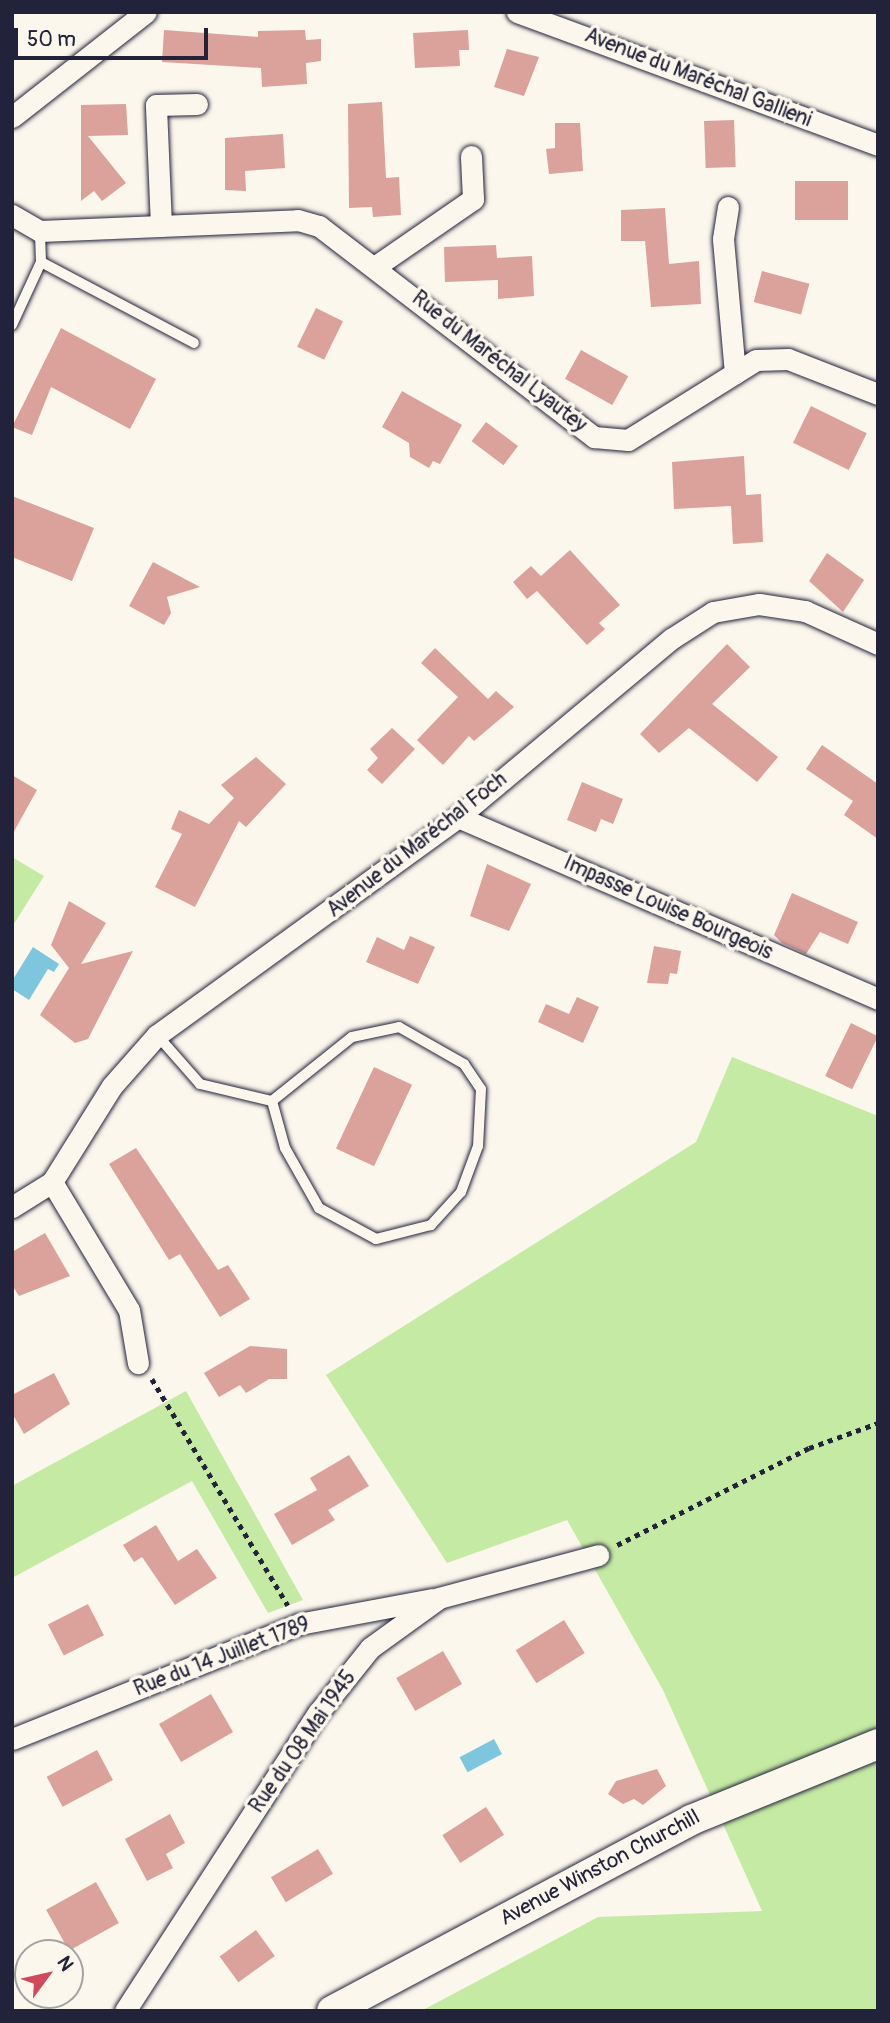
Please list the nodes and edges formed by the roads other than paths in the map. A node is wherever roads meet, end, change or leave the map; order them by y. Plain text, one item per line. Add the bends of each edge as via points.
1 (146, 12) edge
2 (517, 12) edge
3 (197, 104) dead end
4 (12, 117) edge
5 (878, 145) edge
6 (471, 156) dead end
7 (729, 207) dead end
8 (12, 215) edge
9 (161, 226) junction
10 (40, 231) junction
11 (41, 262) junction
12 (376, 266) junction
13 (12, 326) edge
14 (194, 343) dead end
15 (735, 373) junction
16 (878, 394) edge
17 (878, 644) edge
18 (458, 817) junction
19 (878, 999) edge
20 (157, 1035) junction
21 (272, 1101) junction
22 (52, 1182) junction
23 (12, 1207) edge
24 (138, 1363) road end
25 (598, 1555) road end
26 (439, 1598) junction
27 (12, 1739) edge
28 (878, 1744) edge
29 (125, 2011) edge
30 (331, 2011) edge

1 - 4 street
2 - 5 street, Avenue du Maréchal Gallieni
3 - 9 street via 156,105
6 - 12 street via 473,199
7 - 15 street via 723,239
8 - 10 street
9 - 10 street, Rue du Maréchal Lyautey
9 - 12 street, Rue du Maréchal Lyautey via 298,220 339,235
10 - 11 lane
11 - 13 lane
11 - 14 lane
12 - 15 street, Rue du Maréchal Lyautey via 594,437 628,440
15 - 16 street, Rue du Maréchal Lyautey via 756,360 788,359
17 - 18 street, Avenue du Maréchal Foch via 805,611 759,604 713,612 671,639
18 - 19 street, Impasse Louise Bourgeois
18 - 20 street, Avenue du Maréchal Foch
20 - 21 lane via 200,1084
20 - 22 street, Avenue du Maréchal Foch via 112,1086
21 - 21 lane via 285,1148 319,1208 376,1239 431,1225 461,1192 478,1146 481,1089 470,1072 399,1027 352,1037
22 - 23 street, Avenue du Maréchal Foch
22 - 24 street via 129,1310
25 - 26 street, Rue du 08 Mai 1945
26 - 27 street, Rue du 14 Juillet 1789 via 299,1624
26 - 29 street, Rue du 08 Mai 1945 via 370,1648 318,1713
28 - 30 main road, Avenue Winston Churchill via 691,1819

